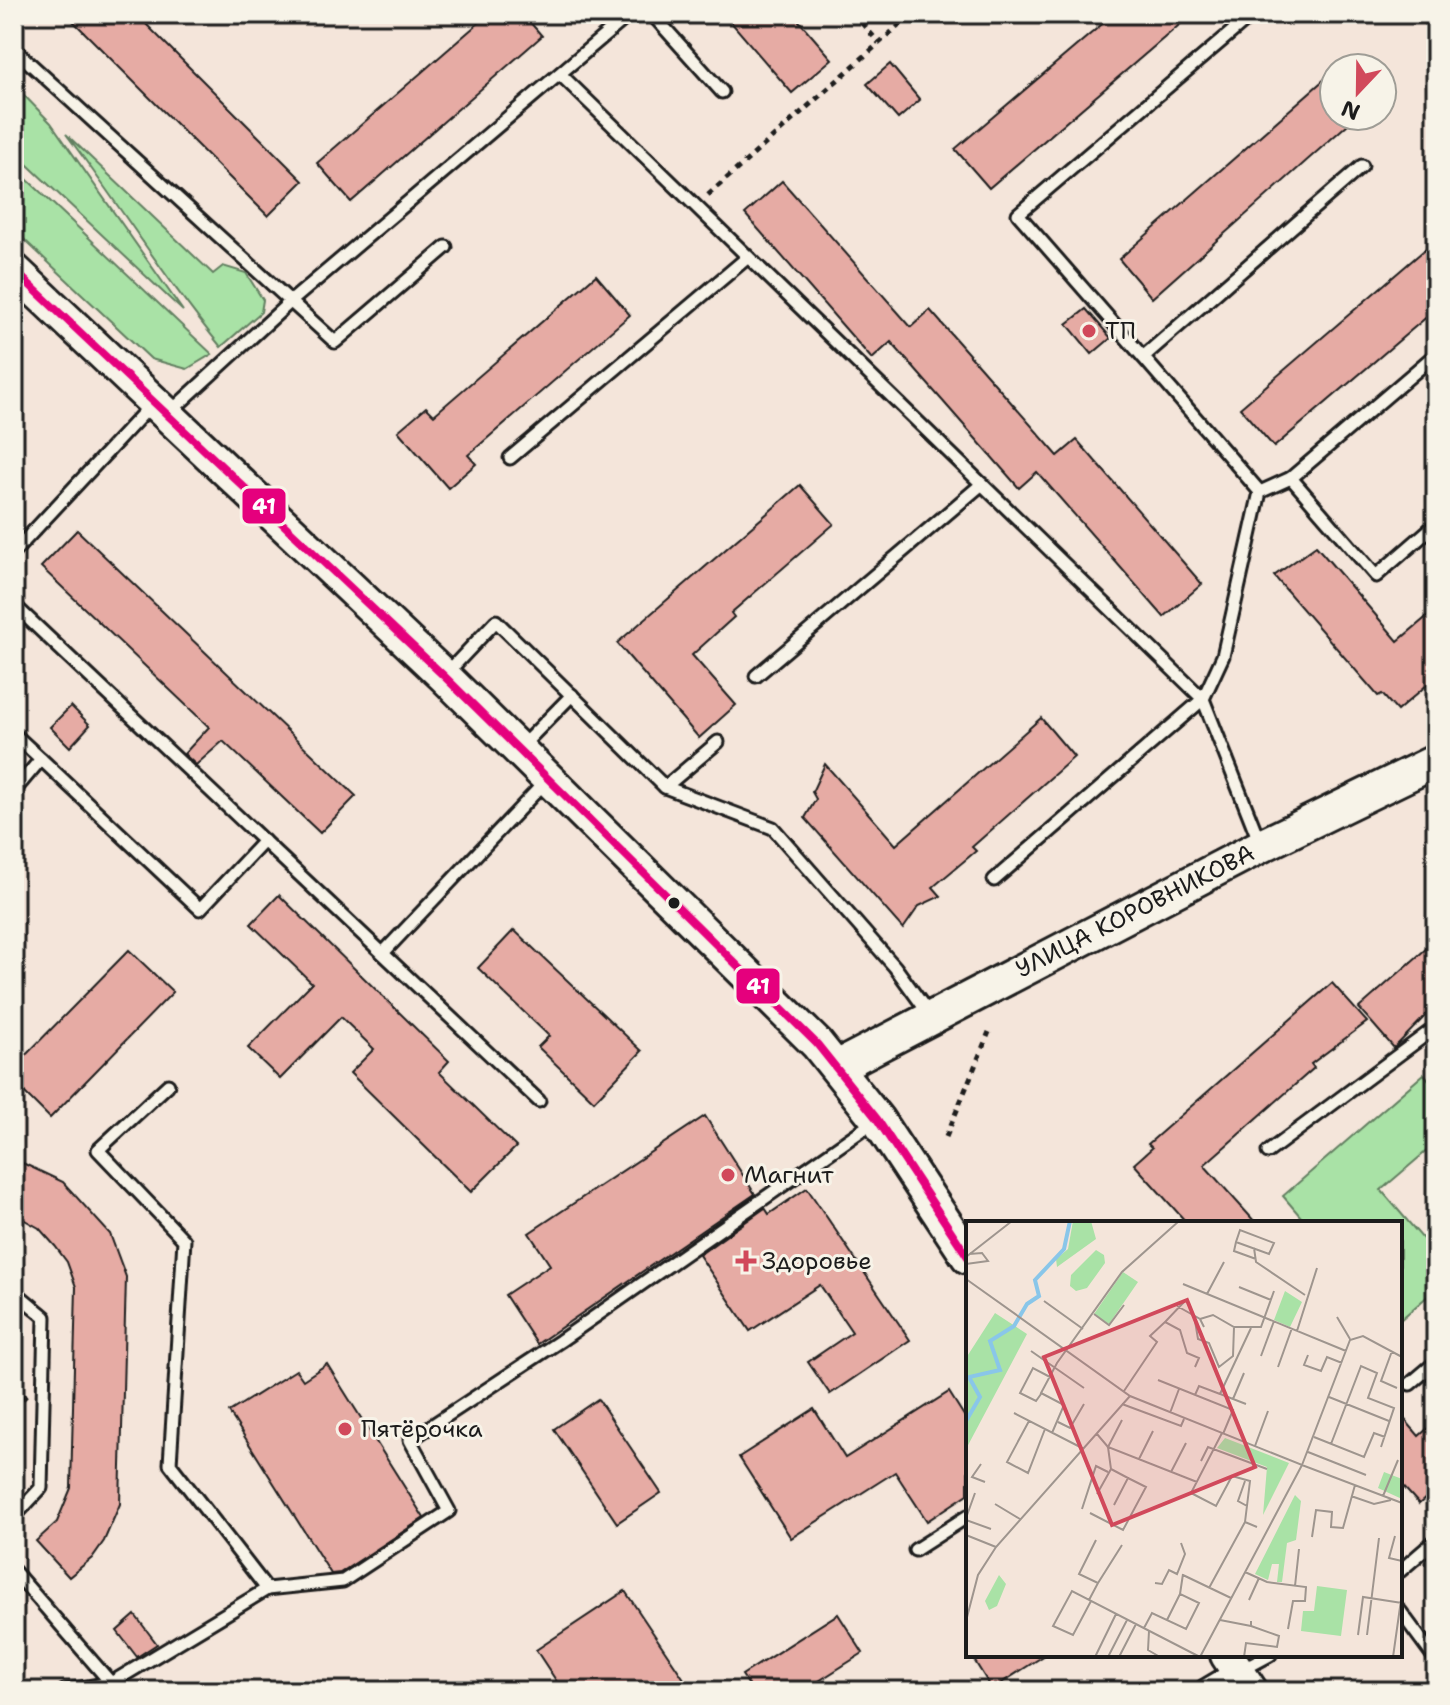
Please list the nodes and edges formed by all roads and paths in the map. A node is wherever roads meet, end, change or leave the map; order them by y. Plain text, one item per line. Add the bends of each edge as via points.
1 (630, 14) edge
2 (652, 14) edge
3 (854, 14) edge
4 (912, 14) edge
5 (1253, 14) edge
6 (879, 43) junction
7 (14, 49) edge
8 (560, 74) junction
9 (722, 92) dead end
10 (1362, 166) dead end
11 (695, 206) junction
12 (446, 247) dead end
13 (748, 257) junction
14 (14, 270) edge
15 (289, 303) junction
16 (1436, 354) edge
17 (1143, 357) junction
18 (161, 408) junction
19 (510, 458) dead end
20 (1291, 478) junction
21 (982, 484) junction
22 (1260, 492) junction
23 (1436, 524) edge
24 (14, 552) edge
25 (14, 605) edge
26 (444, 676) junction
27 (756, 676) dead end
28 (572, 695) junction
29 (1203, 699) junction
30 (14, 734) edge
31 (718, 742) dead end
32 (518, 749) junction
33 (41, 759) junction
34 (1433, 767) edge
35 (548, 778) junction
36 (665, 787) junction
37 (14, 791) edge
38 (264, 841) junction
39 (1261, 846) junction
40 (994, 880) dead end
41 (383, 953) junction
42 (931, 1017) junction
43 (1436, 1027) edge
44 (989, 1032) dead end
45 (837, 1067) junction
46 (168, 1085) dead end
47 (539, 1101) dead end
48 (877, 1119) junction
49 (946, 1137) dead end
50 (1268, 1152) dead end
51 (966, 1254) edge
52 (14, 1291) edge
53 (1436, 1362) edge
54 (1410, 1384) dead end
55 (14, 1517) edge
56 (966, 1517) edge
57 (1436, 1540) edge
58 (915, 1550) dead end
59 (1402, 1569) edge
60 (14, 1571) edge
61 (267, 1589) junction
62 (1402, 1614) edge
63 (1267, 1657) edge
64 (1436, 1660) edge
65 (1239, 1673) edge
66 (111, 1683) junction
67 (64, 1691) edge
68 (1206, 1691) edge

1 - 8 lane
2 - 9 lane
3 - 6 path
4 - 6 path
5 - 17 lane via 1018,214
6 - 11 path
7 - 15 lane
8 - 11 lane
8 - 15 lane
10 - 17 lane
11 - 13 lane
12 - 15 lane via 335,342
13 - 19 lane
13 - 21 lane
14 - 18 street
15 - 18 lane
16 - 20 lane
17 - 22 lane
18 - 24 lane
18 - 26 street
20 - 22 lane
20 - 23 lane via 1376,576
21 - 27 lane
21 - 29 lane
22 - 29 lane via 1223,656
25 - 38 lane
26 - 28 lane via 496,621
26 - 32 street
28 - 32 lane
28 - 36 lane
29 - 39 lane
29 - 40 lane
30 - 33 lane
31 - 36 lane
32 - 35 street
33 - 37 lane
33 - 38 lane via 200,909
34 - 39 street, УЛИЦА КОРОВНИКОВА
35 - 41 lane
35 - 45 street
36 - 42 lane via 773,828 895,967
38 - 41 lane
39 - 42 street, УЛИЦА КОРОВНИКОВА
41 - 47 lane
42 - 45 street, УЛИЦА КОРОВНИКОВА
43 - 50 lane
44 - 49 path
45 - 48 street
46 - 61 lane via 98,1150 184,1240 170,1464
48 - 51 street
48 - 61 lane via 410,1440 449,1511 343,1581
52 - 55 lane via 45,1317 41,1488
53 - 54 lane
56 - 58 lane
57 - 59 lane
60 - 66 lane
61 - 66 lane
62 - 64 lane
63 - 65 lane
65 - 68 street
66 - 67 lane

